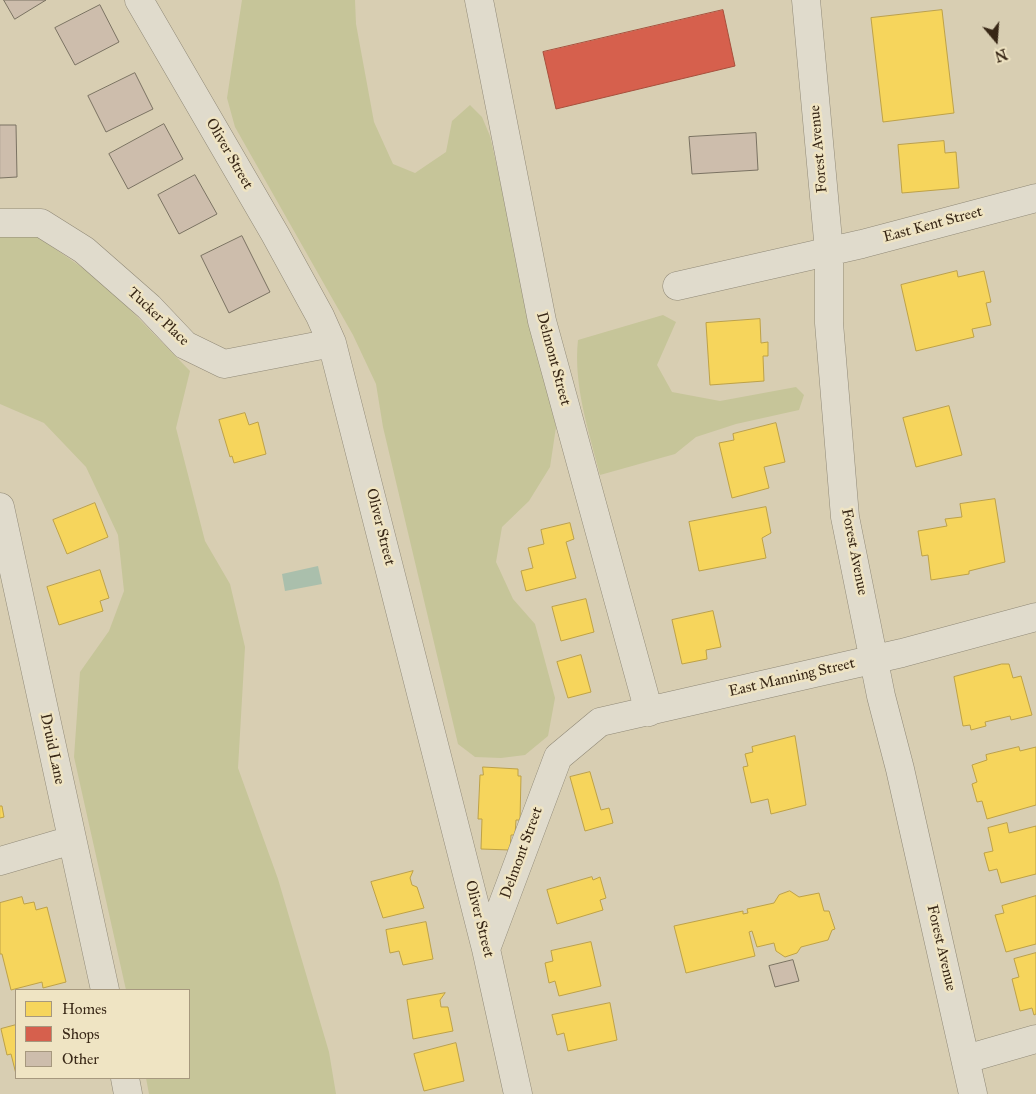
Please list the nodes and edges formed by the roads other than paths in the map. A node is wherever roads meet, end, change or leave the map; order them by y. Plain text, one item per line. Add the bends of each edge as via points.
1 (139, 0) edge
2 (479, 0) edge
3 (806, 0) edge
4 (1036, 198) edge
5 (0, 224) edge
6 (829, 251) junction
7 (677, 286) dead end
8 (332, 344) junction
9 (0, 507) edge
10 (1036, 617) edge
11 (874, 659) junction
12 (649, 712) junction
13 (558, 757) joint
14 (72, 840) junction
15 (0, 861) edge
16 (486, 949) junction
17 (105, 989) edge
18 (1036, 1039) edge
19 (966, 1059) junction
20 (125, 1079) edge
21 (128, 1094) edge
22 (518, 1094) edge
23 (973, 1094) edge

1 - 8 street, Oliver Street via 280,242
2 - 12 street, Delmont Street via 542,321
3 - 6 street, Forest Avenue
4 - 6 street, East Kent Street
5 - 8 street, Tucker Place via 41,223 84,250 149,307 185,345 224,364
6 - 7 street, East Kent Street
6 - 11 street, Forest Avenue via 829,323 845,509
8 - 16 street, Oliver Street
9 - 14 street, Druid Lane
10 - 11 street, East Manning Street
11 - 12 street, East Manning Street
11 - 19 street, Forest Avenue
12 - 13 street, East Manning Street via 600,722
13 - 16 street, Delmont Street
14 - 15 street
14 - 17 street, Druid Lane
16 - 22 street, Oliver Street
18 - 19 street
19 - 23 street, Forest Avenue
20 - 21 street

